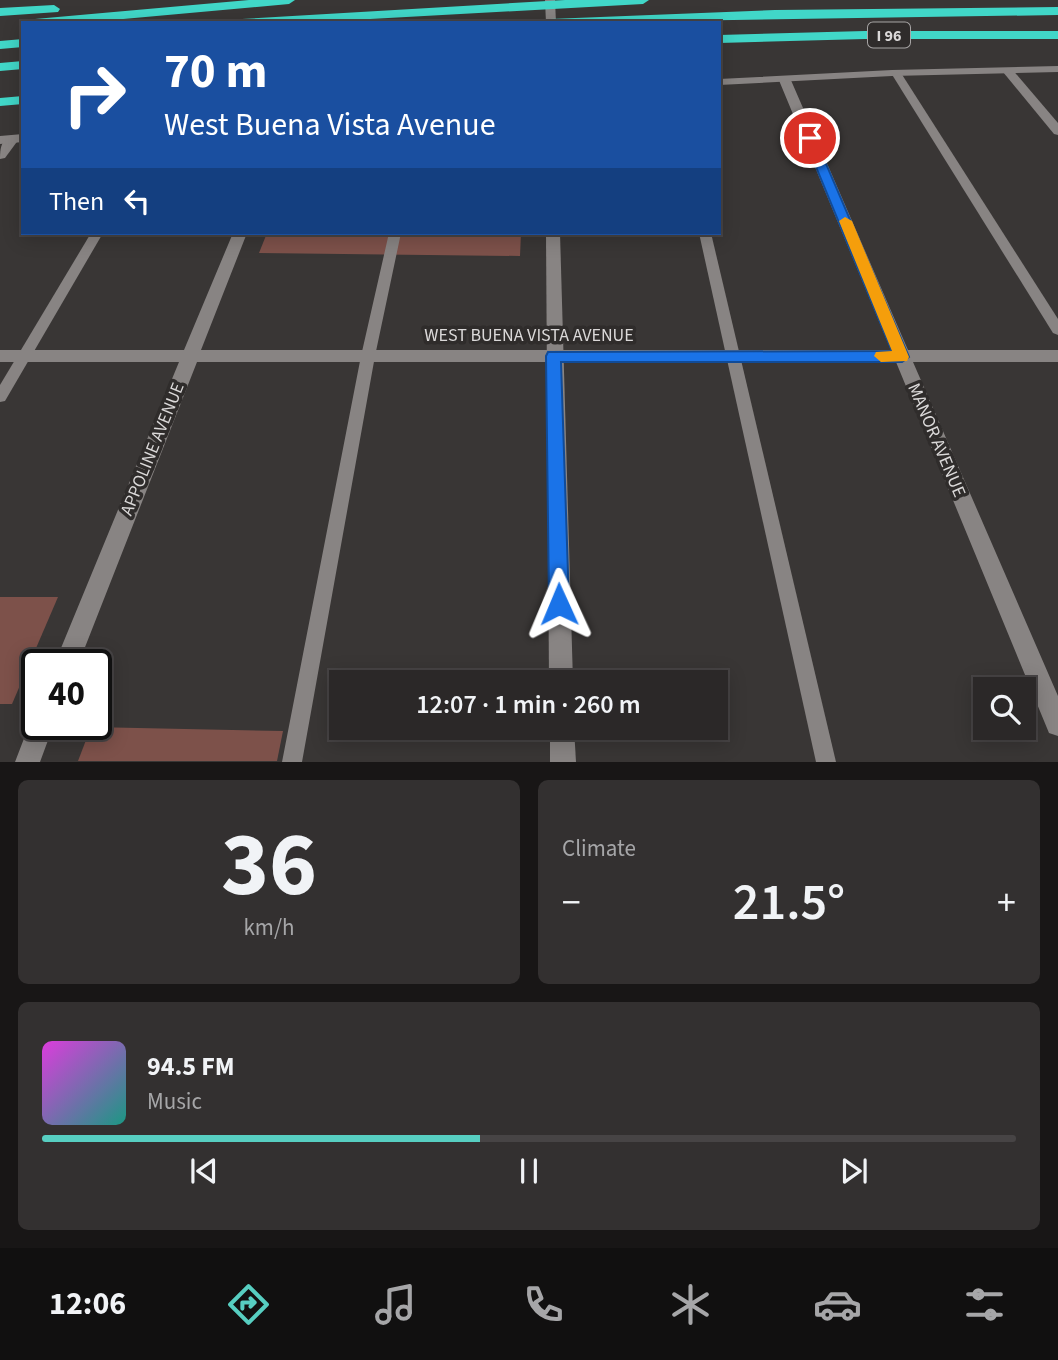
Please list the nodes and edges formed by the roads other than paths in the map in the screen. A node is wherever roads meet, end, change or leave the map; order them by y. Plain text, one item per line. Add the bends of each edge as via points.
1 (241, 0) edge
2 (289, 0) edge
3 (550, 0) edge
4 (643, 0) edge
5 (1058, 11) edge
6 (0, 12) edge
7 (57, 21) edge
8 (270, 21) edge
9 (550, 21) edge
10 (601, 21) edge
11 (21, 24) edge
12 (0, 26) edge
13 (1058, 35) edge
14 (721, 39) edge
15 (21, 43) edge
16 (0, 46) edge
17 (21, 65) edge
18 (0, 67) edge
19 (1058, 69) edge
20 (1007, 70) junction
21 (896, 73) junction
22 (784, 78) junction
23 (721, 82) edge
24 (21, 86) edge
25 (0, 89) edge
26 (21, 100) edge
27 (0, 102) edge
28 (1058, 131) edge
29 (12, 139) edge
30 (0, 155) edge
31 (96, 235) edge
32 (239, 235) edge
33 (395, 235) edge
34 (553, 235) edge
35 (705, 235) edge
36 (1058, 330) edge
37 (0, 356) edge
38 (24, 356) junction
39 (189, 356) junction
40 (368, 356) junction
41 (553, 356) junction
42 (733, 356) junction
43 (1058, 356) edge
44 (902, 357) junction
45 (0, 397) edge
46 (72, 649) edge
47 (561, 670) edge
48 (1058, 724) edge
49 (36, 740) edge
50 (562, 740) edge
51 (27, 761) edge
52 (292, 761) edge
53 (562, 761) edge
54 (826, 761) edge

1 - 6 highway
2 - 7 highway
3 - 9 street
4 - 8 highway
5 - 10 highway, I 96 via 803,13
11 - 12 highway
13 - 14 highway, I 96
15 - 16 highway
17 - 18 highway
19 - 20 street
20 - 21 street
20 - 28 street
21 - 22 street
21 - 36 lane
22 - 23 street
22 - 44 street, MANOR AVENUE
24 - 25 highway
26 - 27 highway
29 - 30 street
31 - 38 lane
32 - 39 street, APPOLINE AVENUE
33 - 40 lane
34 - 41 street
35 - 42 lane
37 - 38 street, WEST BUENA VISTA AVENUE
38 - 39 street, WEST BUENA VISTA AVENUE
38 - 45 lane
39 - 40 street, WEST BUENA VISTA AVENUE
39 - 46 street, APPOLINE AVENUE
40 - 41 street, WEST BUENA VISTA AVENUE
40 - 52 lane
41 - 42 street, WEST BUENA VISTA AVENUE
41 - 47 street
42 - 44 street, WEST BUENA VISTA AVENUE
42 - 54 lane
43 - 44 street, WEST BUENA VISTA AVENUE
44 - 48 street, MANOR AVENUE
49 - 51 street
50 - 53 street

